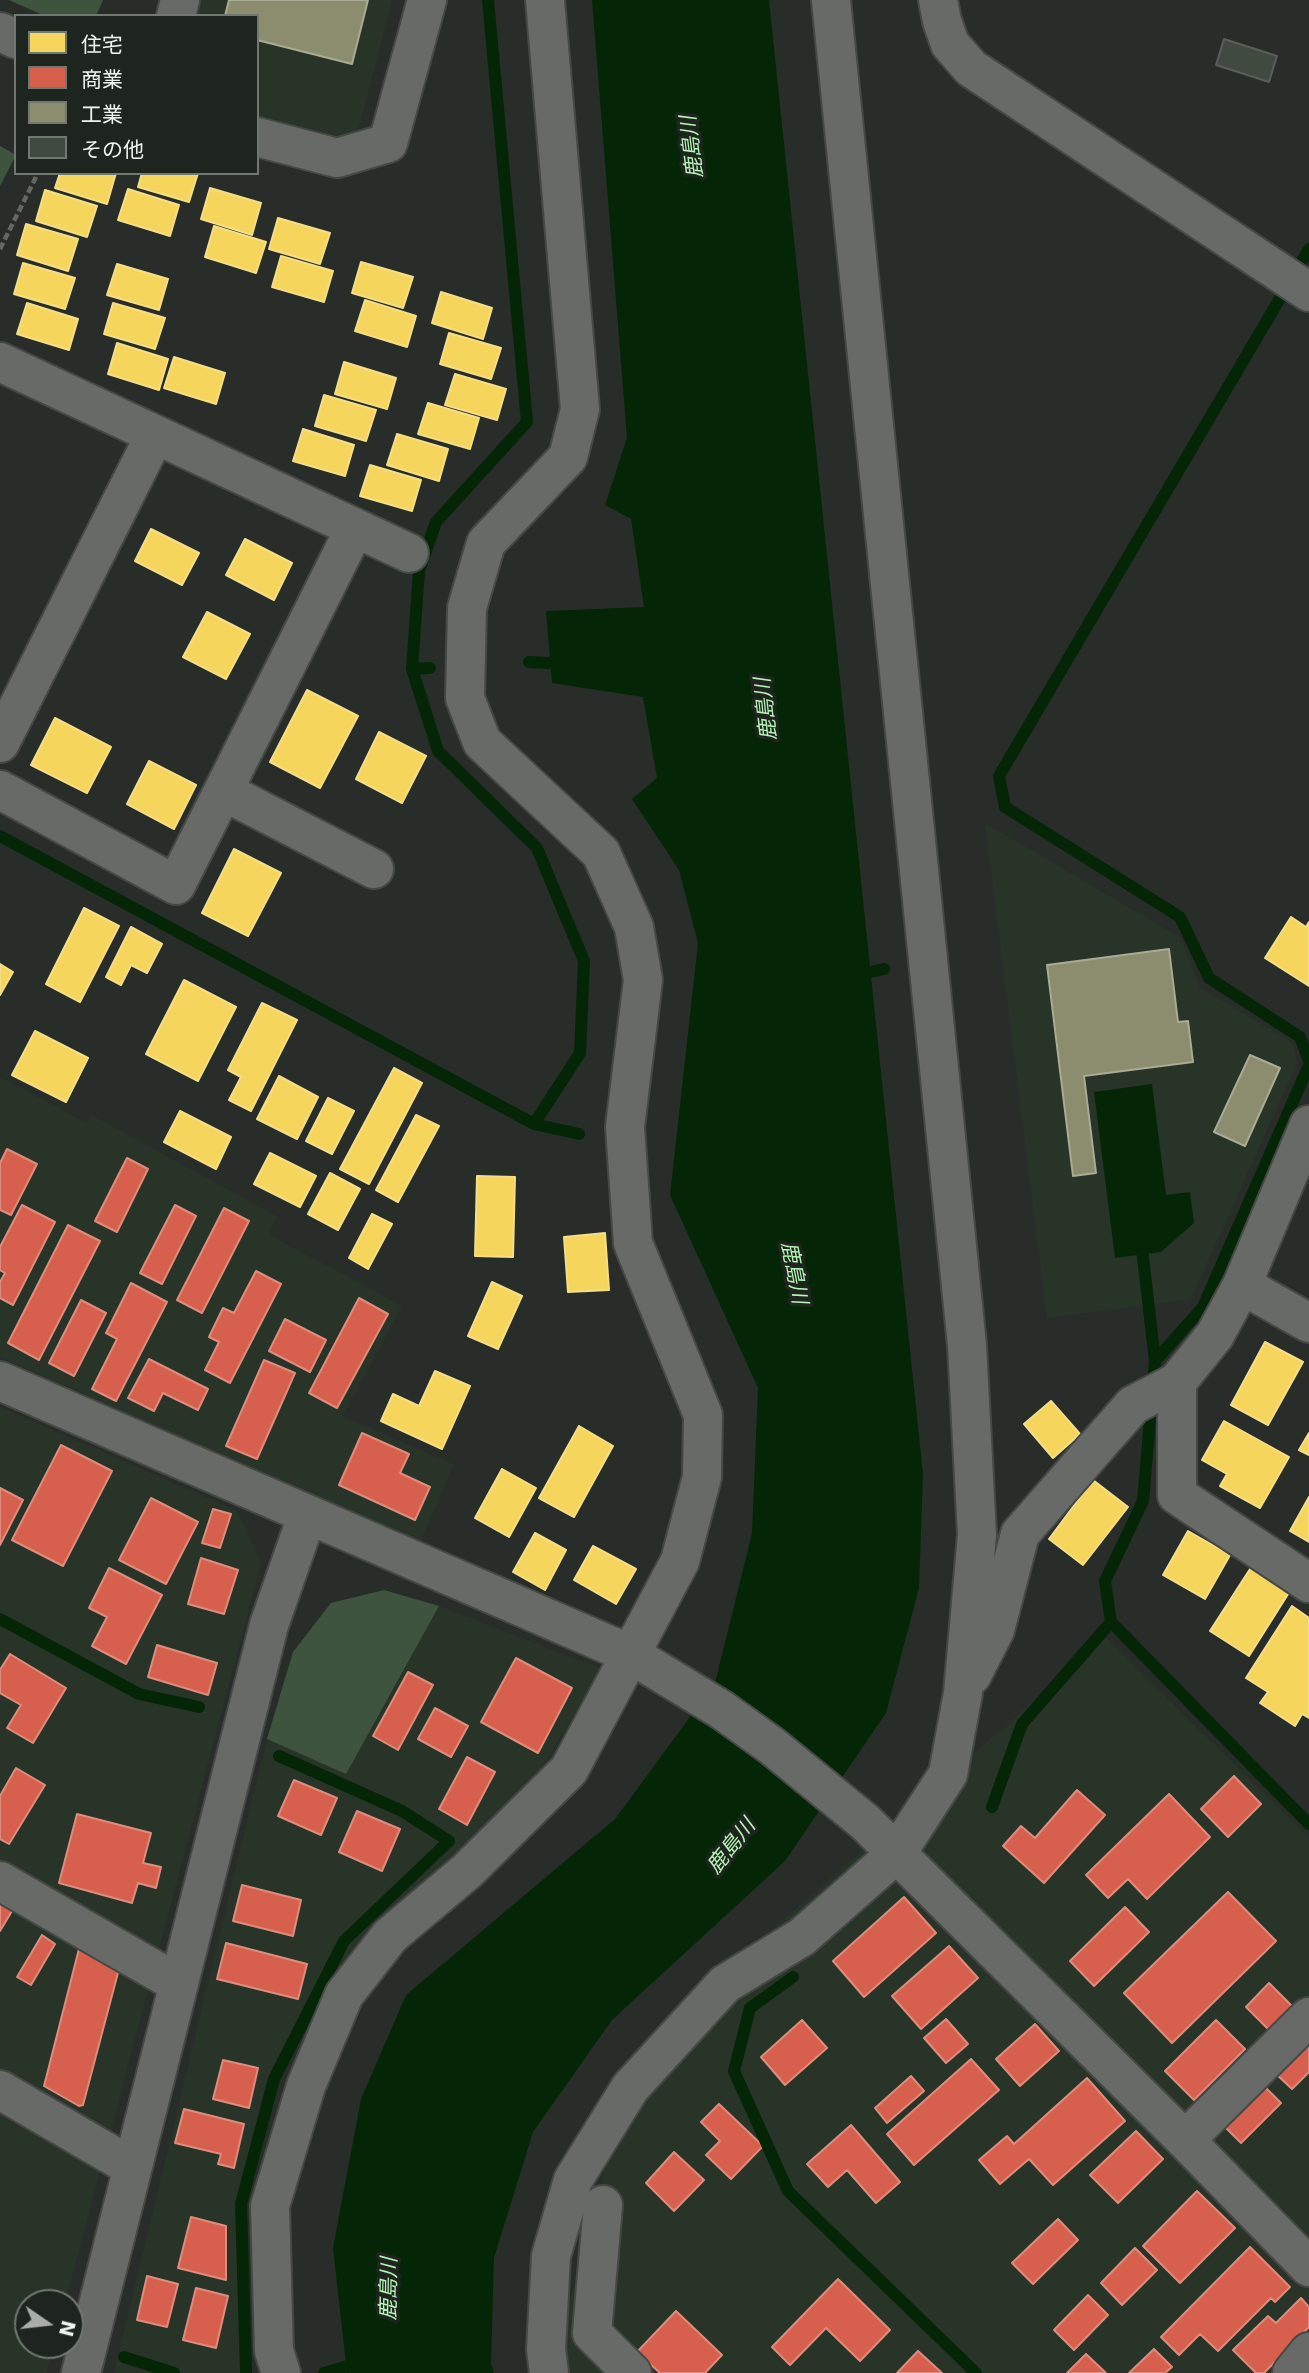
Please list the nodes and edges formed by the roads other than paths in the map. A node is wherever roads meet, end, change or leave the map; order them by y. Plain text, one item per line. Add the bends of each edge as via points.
1 (427, 0) edge
2 (545, 0) edge
3 (831, 0) edge
4 (938, 0) edge
5 (259, 138) edge
6 (1309, 292) edge
7 (0, 362) edge
8 (155, 435) junction
9 (355, 528) junction
10 (409, 553) dead end
11 (0, 743) edge
12 (0, 790) edge
13 (223, 791) junction
14 (374, 869) dead end
15 (1309, 1125) edge
16 (1242, 1285) junction
17 (1309, 1323) edge
18 (0, 1381) edge
19 (1177, 1382) junction
20 (307, 1516) junction
21 (1309, 1583) edge
22 (630, 1654) junction
23 (963, 1693) junction
24 (897, 1853) junction
25 (0, 1881) edge
26 (179, 1983) junction
27 (1309, 2017) edge
28 (0, 2090) edge
29 (1185, 2140) junction
30 (132, 2166) junction
31 (603, 2205) dead end
32 (1309, 2267) edge
33 (1309, 2352) edge
34 (81, 2373) edge
35 (281, 2373) edge
36 (549, 2373) edge
37 (632, 2373) edge
38 (1292, 2373) edge

1 - 5 street via 388,144 337,158
2 - 22 street via 580,409 568,457 486,543 467,607 466,698 482,742 601,853 634,928 643,980 625,1128 633,1243 703,1415 702,1477 680,1560
3 - 23 street via 967,1345 977,1535
4 - 6 street via 950,44 971,68
7 - 8 street
8 - 9 street
8 - 11 street
9 - 10 street
9 - 13 street
12 - 13 street via 176,885
13 - 14 street
15 - 16 street
16 - 17 street
16 - 19 street via 1215,1335
18 - 20 street
19 - 21 street via 1177,1495
19 - 23 street via 1133,1405 1020,1534 995,1630
20 - 22 street
20 - 26 street via 269,1625
22 - 24 street via 772,1746
22 - 35 street via 569,1770 467,1871 390,1936 344,1995 306,2086 270,2206 274,2351
23 - 24 street via 948,1774
24 - 29 street
24 - 36 street via 802,1937 724,1984 630,2088 573,2180 551,2256
25 - 26 street
26 - 30 street
27 - 29 street
28 - 30 street
29 - 32 street
30 - 34 street
31 - 37 street via 592,2333
33 - 38 street

